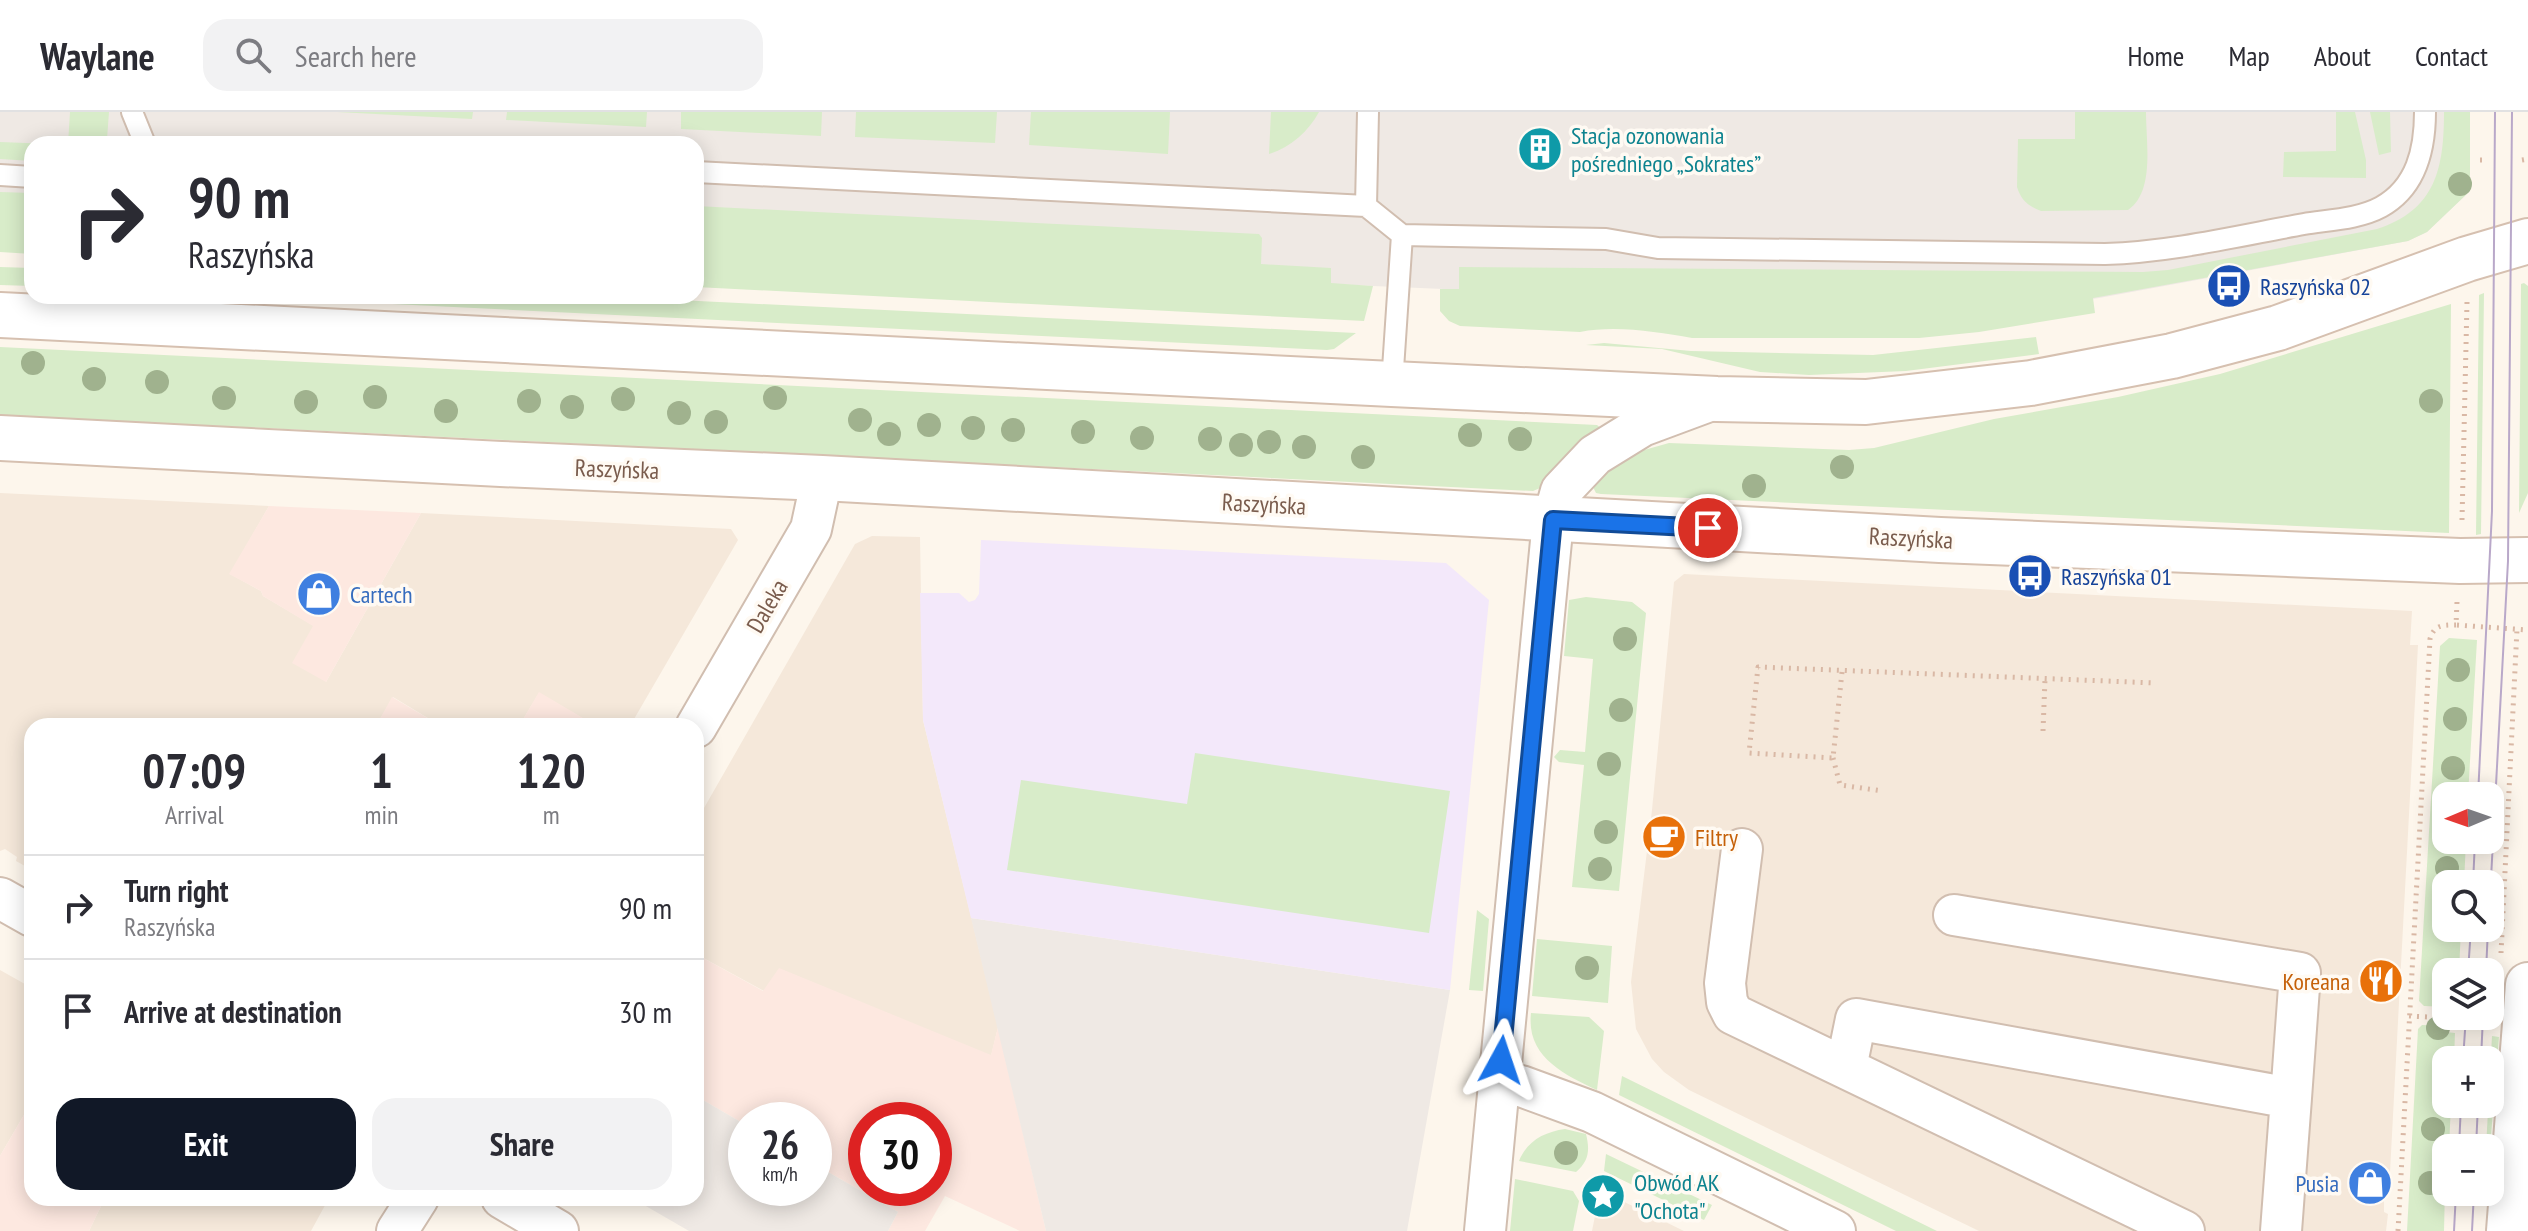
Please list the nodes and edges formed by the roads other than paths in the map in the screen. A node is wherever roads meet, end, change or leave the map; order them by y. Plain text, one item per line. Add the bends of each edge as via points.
1 (132, 112) edge
2 (1368, 112) edge
3 (2425, 112) edge
4 (142, 136) edge
5 (704, 172) edge
6 (0, 175) edge
7 (24, 176) edge
8 (1366, 206) junction
9 (1402, 235) junction
10 (2511, 245) edge
11 (0, 315) edge
12 (1392, 384) junction
13 (1717, 399) junction
14 (0, 438) edge
15 (822, 478) junction
16 (1553, 520) junction
17 (2528, 560) edge
18 (701, 718) edge
19 (1742, 849) dead end
20 (0, 898) edge
21 (24, 912) edge
22 (1954, 915) dead end
23 (2518, 990) edge
24 (1846, 1068) junction
25 (1499, 1084) junction
26 (2291, 1098) junction
27 (413, 1206) edge
28 (516, 1206) edge
29 (397, 1231) edge
30 (558, 1231) edge
31 (1485, 1231) edge
32 (1835, 1231) edge
33 (2184, 1231) edge
34 (2281, 1231) edge
35 (2509, 1231) edge

1 - 4 lane
2 - 8 lane
3 - 9 lane via 2415,172 2382,207 2160,250 2105,254 1658,248 1606,239
5 - 8 lane
6 - 7 lane
8 - 9 lane
9 - 12 lane
10 - 13 main road via 2278,328 2121,367 1887,401
11 - 12 main road
12 - 13 main road
13 - 16 street via 1642,426 1595,455 1561,491
14 - 15 main road, Raszyńska
15 - 16 main road, Raszyńska
15 - 18 street, Daleka via 811,529
16 - 17 main road, Raszyńska via 1956,541
16 - 25 street
19 - 24 street via 1727,1002 1733,1014
20 - 21 street
22 - 26 street via 2300,973
23 - 35 main road
24 - 26 street via 1856,1019
24 - 33 street
25 - 31 street
25 - 32 street via 1521,1086 1592,1112
26 - 34 street
27 - 29 street
28 - 30 street

